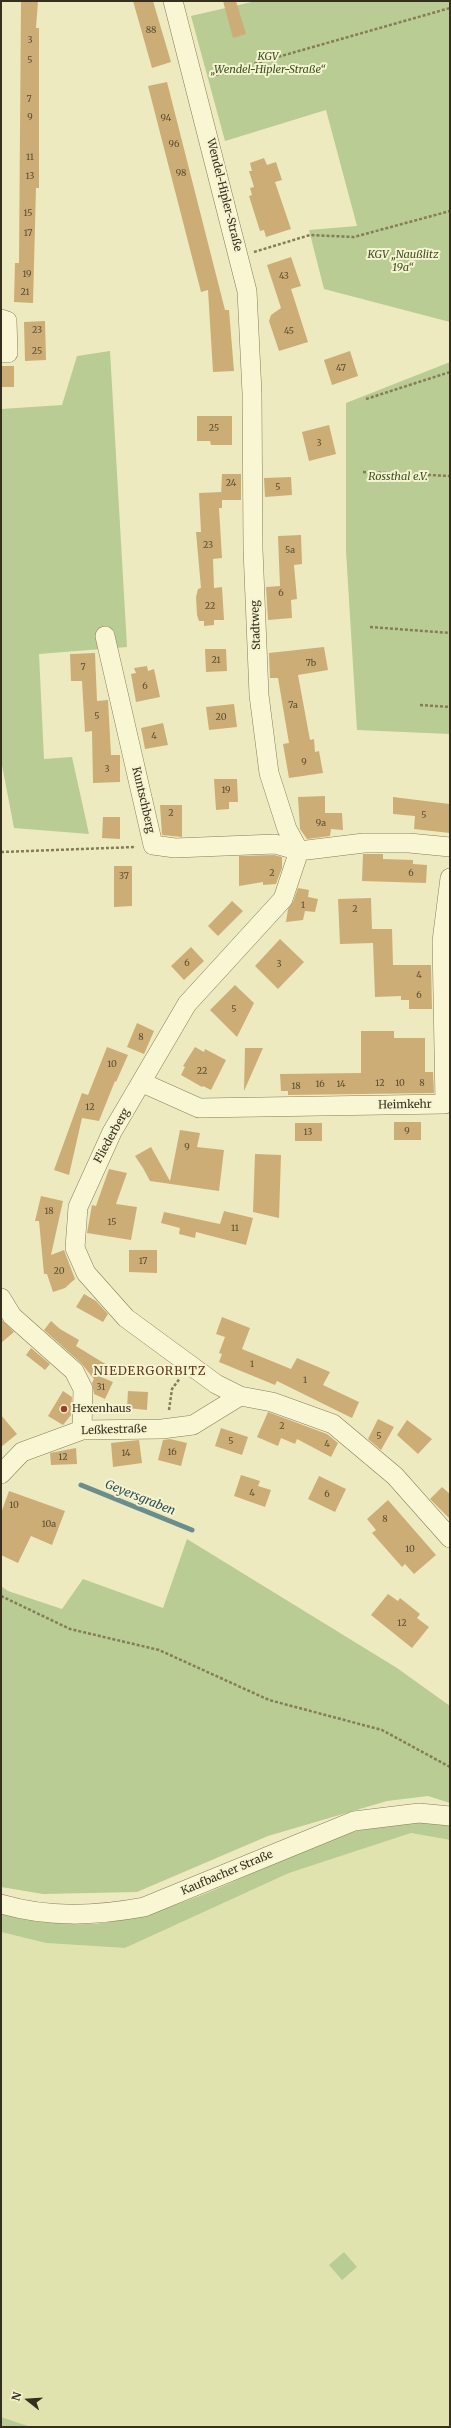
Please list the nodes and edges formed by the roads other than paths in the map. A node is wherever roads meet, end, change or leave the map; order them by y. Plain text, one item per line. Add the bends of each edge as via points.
1 (173, 1) edge
2 (1, 319) edge
3 (1, 353) edge
4 (252, 393) joint
5 (105, 636) dead end
6 (450, 847) edge
7 (299, 851) junction
8 (450, 878) edge
9 (143, 1083) junction
10 (1, 1298) edge
11 (240, 1396) junction
12 (82, 1430) junction
13 (1, 1474) edge
14 (450, 1538) edge
15 (450, 1816) edge
16 (1, 1904) edge

1 - 4 street, Wendel-Hipler-Straße via 247,290
2 - 3 street via 7,321 8,353
4 - 7 street, Stadtweg via 253,549 259,695 269,773 286,829
5 - 7 street, Kuntschberg via 153,845 175,848 275,844
6 - 7 street via 409,843 364,843
7 - 9 street, Fliederberg via 283,899 187,1004
8 - 9 street, Heimkehr via 442,941 445,1104 200,1108
9 - 11 street, Fliederberg via 112,1132 88,1181 78,1207 74,1248 86,1273 126,1318 216,1384
10 - 12 street via 12,1316 74,1371 83,1389
11 - 12 street, Leßkestraße via 193,1425 162,1429
11 - 14 street via 272,1402 333,1424 395,1476
12 - 13 street, Leßkestraße via 22,1452
15 - 16 street, Kaufbacher Straße via 419,1813 354,1821 144,1907 108,1914 77,1916

